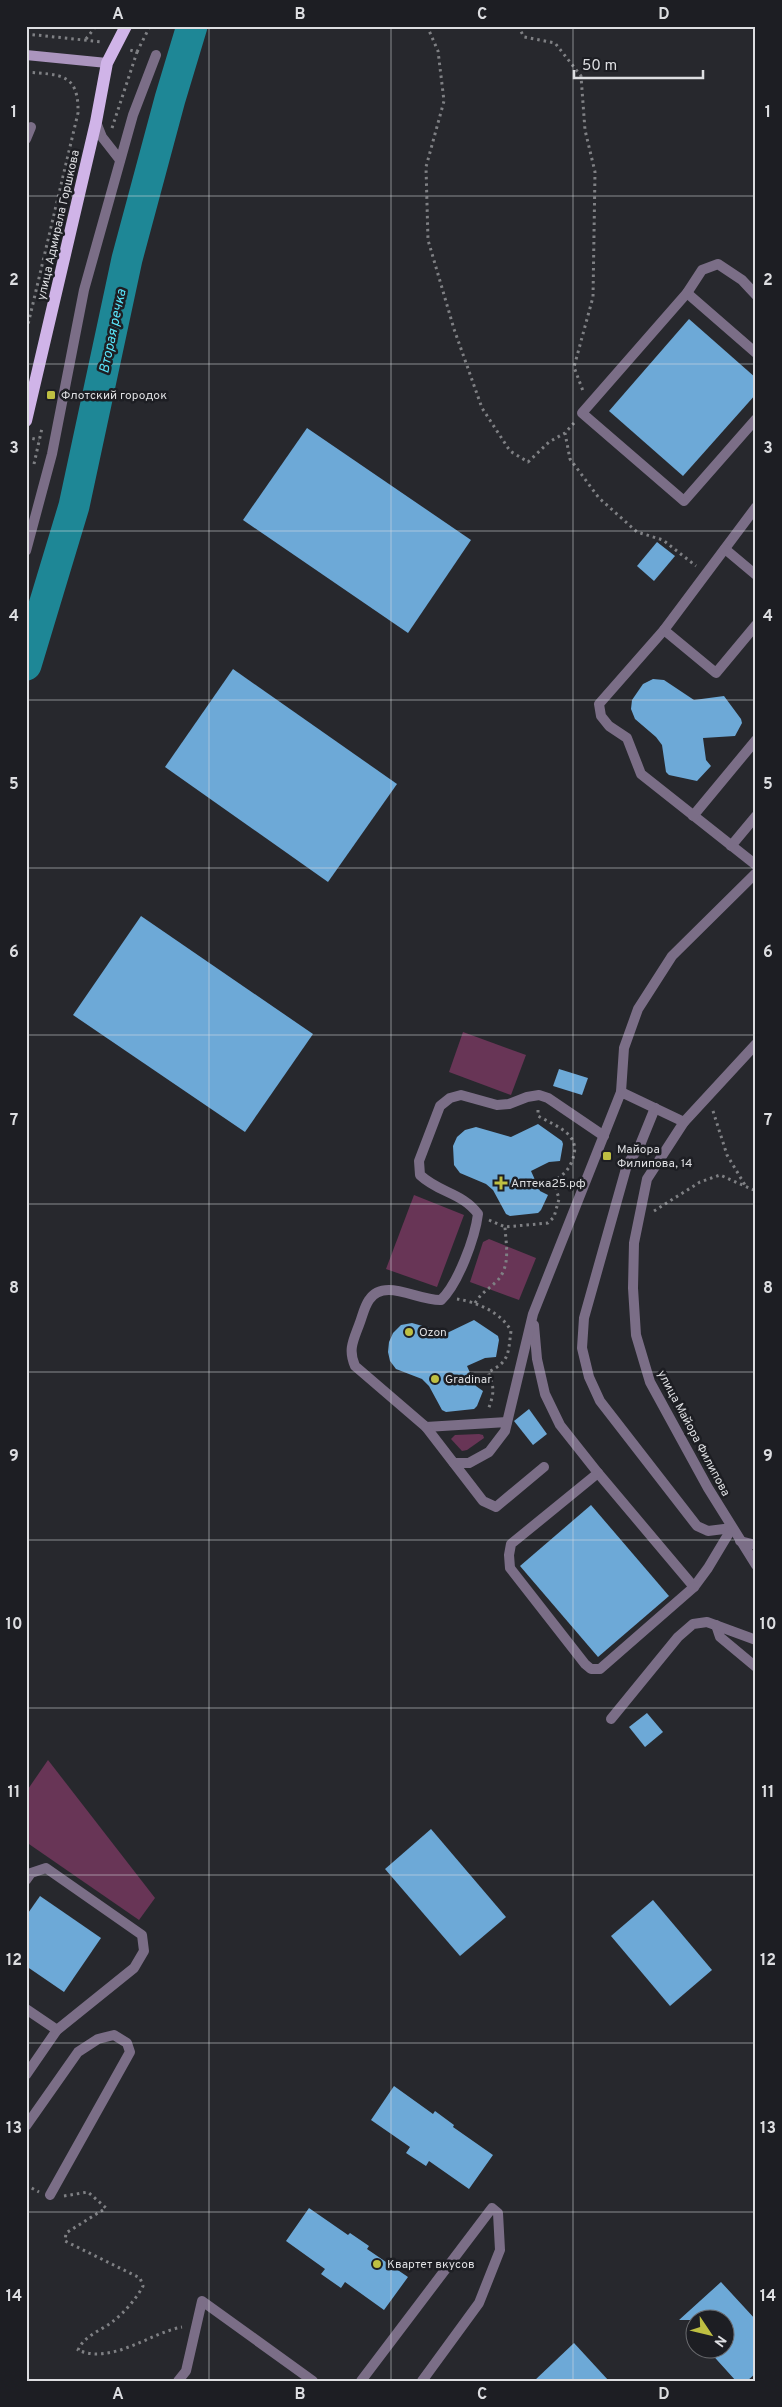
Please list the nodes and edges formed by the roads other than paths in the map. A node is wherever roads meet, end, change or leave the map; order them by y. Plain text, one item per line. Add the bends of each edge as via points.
1 (126, 26) edge
2 (26, 55) edge
3 (156, 55) dead end
4 (107, 63) junction
5 (96, 122) junction
6 (31, 127) dead end
7 (26, 139) edge
8 (120, 160) junction
9 (686, 293) junction
10 (756, 295) edge
11 (756, 353) edge
12 (756, 418) edge
13 (26, 421) edge
14 (756, 507) edge
15 (725, 549) junction
16 (26, 552) edge
17 (756, 575) edge
18 (756, 625) edge
19 (664, 630) junction
20 (756, 740) edge
21 (693, 816) junction
22 (756, 816) edge
23 (731, 846) junction
24 (756, 865) edge
25 (756, 873) edge
26 (756, 1044) edge
27 (621, 1092) junction
28 (654, 1108) junction
29 (684, 1122) junction
30 (604, 1136) junction
31 (533, 1314) junction
32 (507, 1422) junction
33 (426, 1427) junction
34 (454, 1463) junction
35 (544, 1467) dead end
36 (598, 1473) junction
37 (732, 1528) junction
38 (740, 1541) junction
39 (756, 1545) edge
40 (756, 1566) edge
41 (694, 1587) junction
42 (716, 1625) junction
43 (756, 1640) edge
44 (756, 1667) edge
45 (611, 1719) dead end
46 (26, 1880) edge
47 (26, 2009) edge
48 (57, 2030) junction
49 (26, 2075) edge
50 (26, 2126) edge
51 (50, 2195) road end
52 (178, 2381) edge
53 (313, 2381) edge
54 (361, 2381) edge
55 (422, 2381) edge

1 - 4 main road, улица Адмирала Горшкова
2 - 4 main road
3 - 8 street
4 - 5 main road, улица Адмирала Горшкова
5 - 8 street via 102,137
5 - 13 main road, улица Адмирала Горшкова
6 - 7 street
8 - 16 street via 84,290 52,454
9 - 10 street via 702,270 718,264 742,280
9 - 11 street
9 - 12 street via 582,412 684,501
14 - 15 street
15 - 17 street
15 - 19 street
18 - 19 street via 716,673
19 - 21 street via 599,704 601,716 609,726 627,738 641,774
20 - 21 street
21 - 23 street
22 - 23 street
23 - 24 street
25 - 27 street via 672,956 638,1009 624,1048
26 - 29 street, улица Майора Филипова
27 - 28 street
27 - 30 street
28 - 29 street
28 - 37 street via 640,1145 627,1166 611,1216 584,1318 582,1348 589,1377 600,1401 697,1526 708,1531
29 - 37 street, улица Майора Филипова via 647,1180 634,1243 636,1335 650,1382
30 - 31 street
30 - 33 street via 539,1096 497,1105 461,1095 440,1106 419,1160 420,1175 430,1184 470,1203 478,1214 476,1227 450,1291 441,1300 428,1300 390,1288 378,1291 369,1300 350,1347 355,1366
31 - 32 street
31 - 36 street via 537,1359 545,1394 560,1425
32 - 33 street
32 - 34 street via 505,1431 489,1452 469,1463
33 - 34 street
34 - 35 street via 483,1501 496,1507
36 - 41 street
36 - 41 street via 511,1544 508,1555 510,1568 585,1664 591,1669 600,1669
37 - 38 street, улица Майора Филипова
37 - 41 street
38 - 39 street
38 - 40 street, улица Майора Филипова
42 - 43 street
42 - 44 street via 720,1637
42 - 45 street via 707,1622 693,1624 678,1637
46 - 48 street via 31,1873 46,1868 142,1935 144,1951 134,1968
47 - 48 street
48 - 49 street
50 - 51 street via 78,2052 98,2039 114,2035 127,2043 130,2052
52 - 53 street via 186,2370 202,2300
54 - 55 street via 492,2208 498,2213 500,2250 478,2303

